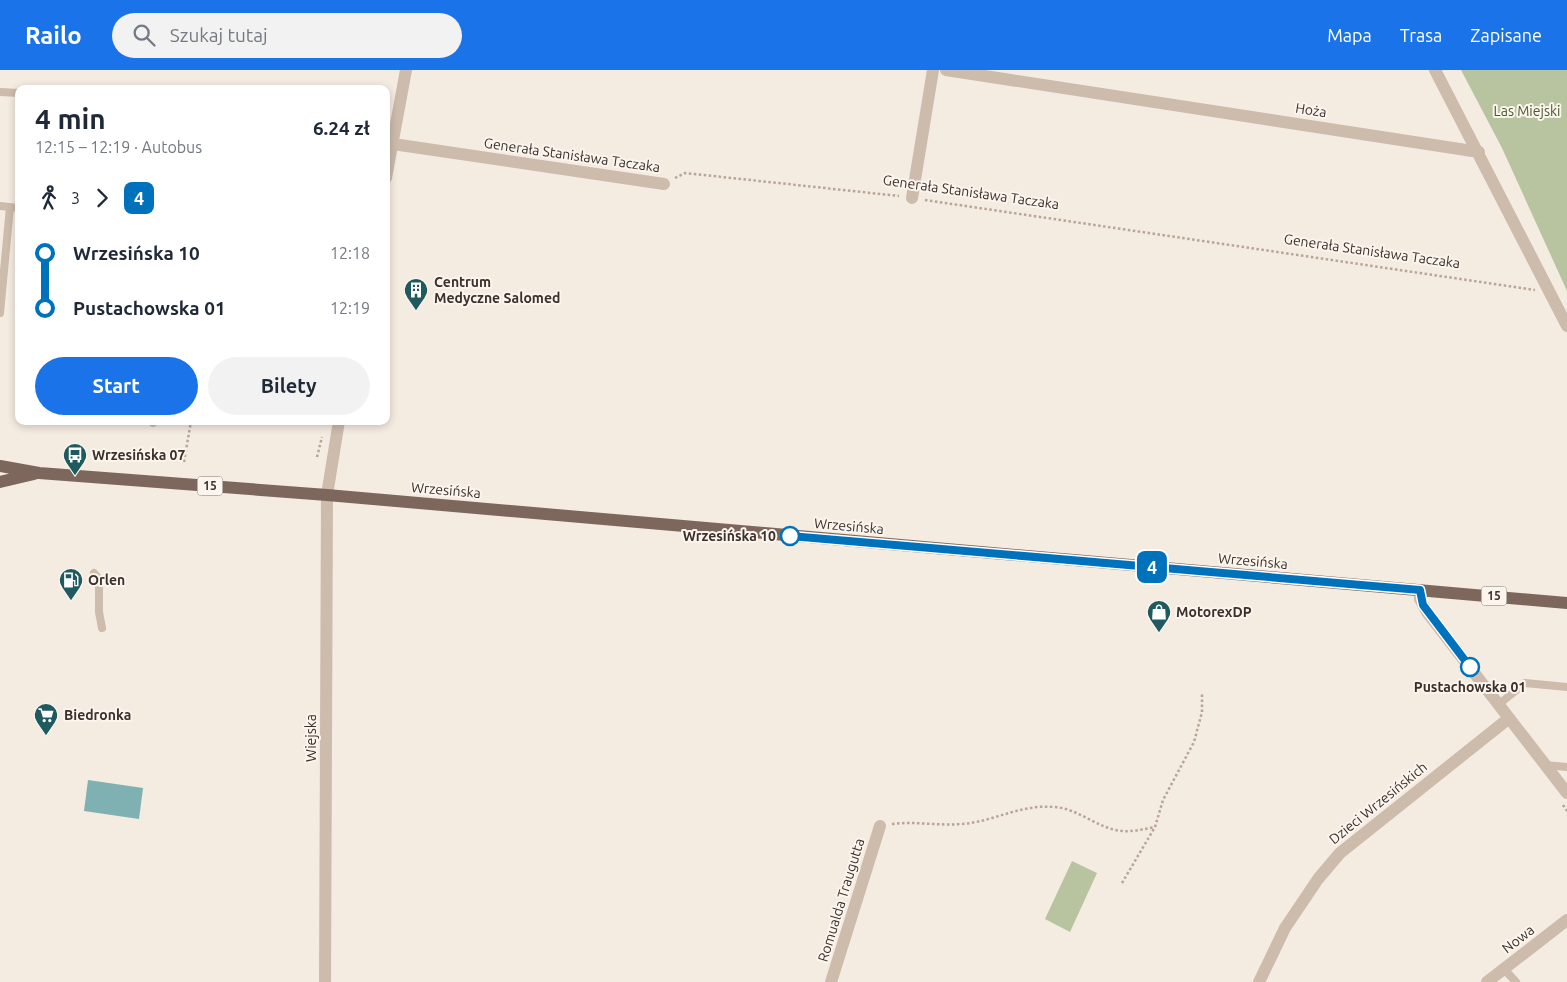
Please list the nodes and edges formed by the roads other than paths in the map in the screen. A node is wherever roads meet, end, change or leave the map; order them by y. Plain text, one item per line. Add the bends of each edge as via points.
1 (406, 70) edge
2 (934, 70) edge
3 (946, 70) edge
4 (1435, 70) edge
5 (0, 92) edge
6 (15, 92) edge
7 (390, 151) edge
8 (1479, 152) junction
9 (664, 184) road end
10 (912, 198) road end
11 (0, 206) edge
12 (15, 207) edge
13 (0, 312) edge
14 (1567, 326) edge
15 (339, 425) edge
16 (0, 466) edge
17 (39, 473) junction
18 (0, 482) edge
19 (328, 495) junction
20 (94, 574) dead end
21 (1420, 590) junction
22 (1567, 603) edge
23 (102, 628) dead end
24 (1567, 687) edge
25 (1498, 705) junction
26 (1508, 719) junction
27 (1545, 766) junction
28 (1567, 766) edge
29 (1567, 793) edge
30 (880, 826) road end
31 (1567, 920) edge
32 (1504, 969) junction
33 (325, 982) edge
34 (831, 982) edge
35 (1259, 982) edge
36 (1487, 982) edge
37 (1516, 982) edge

1 - 7 street
2 - 10 street
3 - 8 street, Hoża
4 - 8 street
5 - 6 lane
7 - 9 street, Generała Stanisława Taczaka
8 - 14 street
11 - 12 lane
12 - 13 lane
15 - 19 street, Wiejska
16 - 17 main road, Wrzesińska / 15
17 - 18 main road, Wrzesińska / 15
17 - 19 main road, Wrzesińska / 15
19 - 21 main road, Wrzesińska / 15
19 - 33 street, Wiejska
20 - 23 lane via 99,579 98,612
21 - 22 main road, Wrzesińska / 15
21 - 25 street via 1423,605
24 - 25 lane via 1525,683
25 - 26 street
26 - 27 street
26 - 35 street, Dzieci Wrzesińskich via 1340,853 1285,928
27 - 28 lane
27 - 29 street
30 - 34 street, Romualda Traugutta
31 - 32 street, Nowa
32 - 36 street, Nowa
32 - 37 lane

